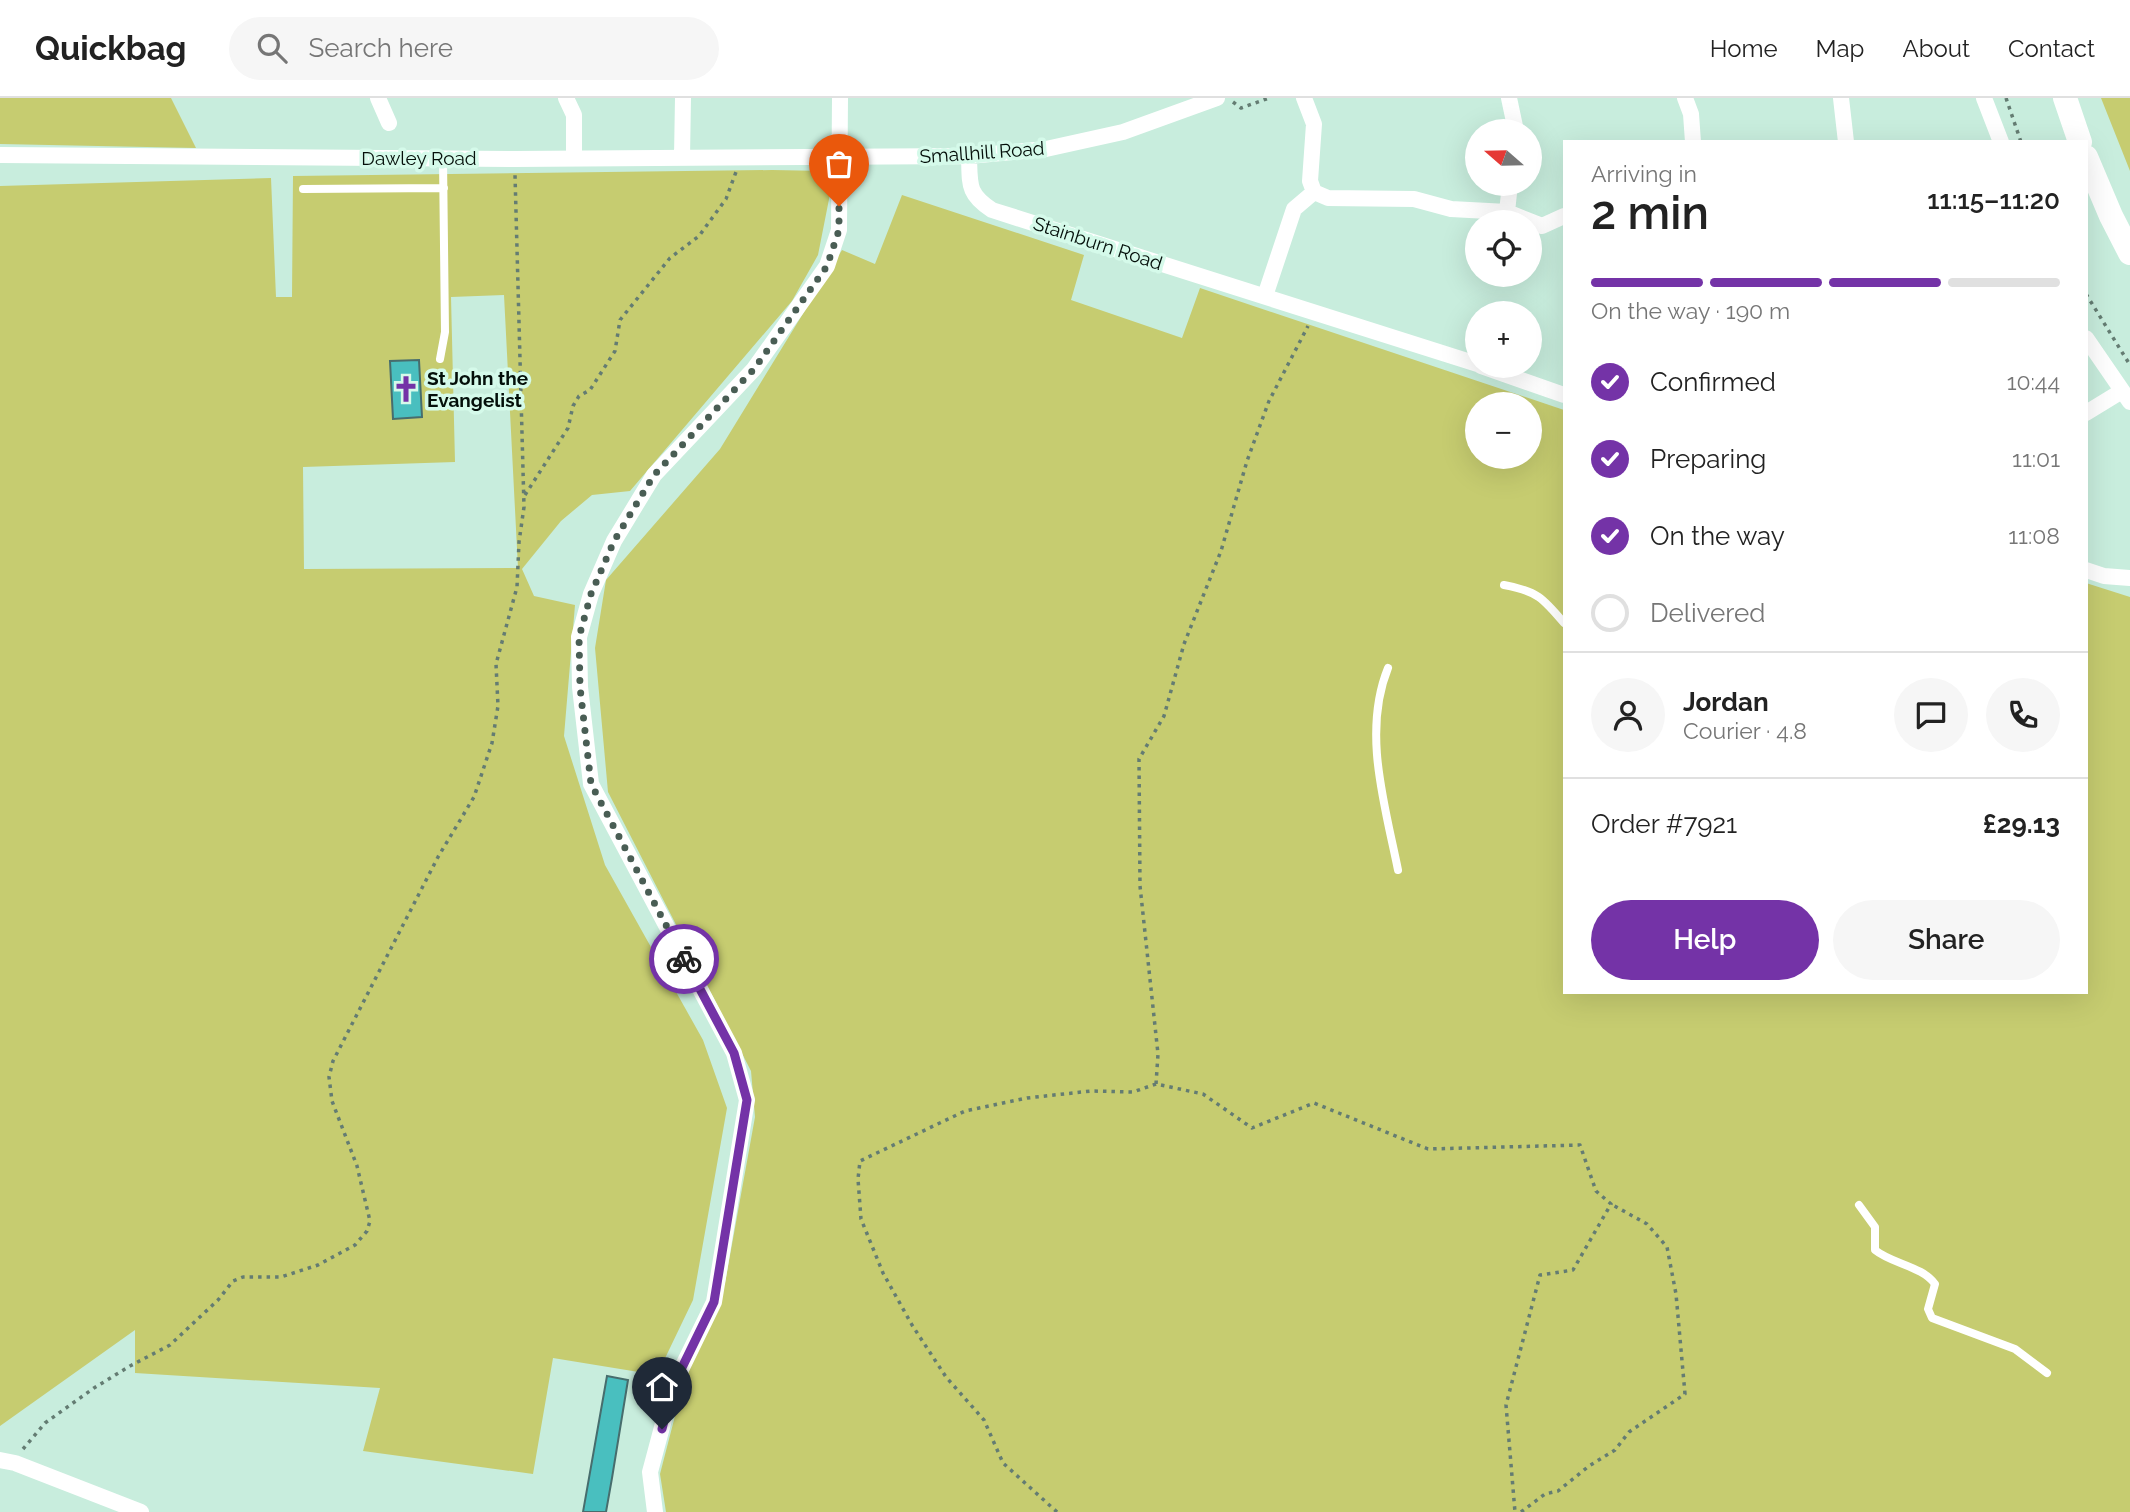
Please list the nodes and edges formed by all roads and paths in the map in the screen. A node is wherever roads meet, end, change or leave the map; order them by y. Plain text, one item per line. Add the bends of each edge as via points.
1 (378, 98) edge
2 (566, 98) edge
3 (683, 98) edge
4 (840, 98) edge
5 (1217, 98) edge
6 (1227, 98) edge
7 (1269, 98) edge
8 (1304, 98) edge
9 (1509, 98) edge
10 (1685, 98) edge
11 (1841, 98) edge
12 (1984, 98) edge
13 (2006, 98) edge
14 (2065, 98) edge
15 (1513, 119) edge
16 (389, 123) dead end
17 (1693, 140) edge
18 (1846, 140) edge
19 (2000, 140) edge
20 (2020, 140) edge
21 (2079, 140) edge
22 (0, 155) edge
23 (969, 156) junction
24 (741, 157) junction
25 (839, 157) junction
26 (574, 158) junction
27 (682, 158) junction
28 (443, 159) junction
29 (514, 159) junction
30 (2088, 162) edge
31 (444, 188) junction
32 (303, 189) dead end
33 (1314, 192) junction
34 (1470, 210) edge
35 (1563, 216) edge
36 (1542, 226) edge
37 (2130, 254) edge
38 (1265, 296) junction
39 (2088, 297) edge
40 (1316, 312) junction
41 (2088, 341) edge
42 (440, 359) dead end
43 (1465, 360) edge
44 (2130, 365) edge
45 (1516, 378) edge
46 (1563, 395) edge
47 (2126, 396) edge
48 (2088, 411) edge
49 (524, 496) junction
50 (2088, 571) edge
51 (2130, 579) edge
52 (1504, 585) dead end
53 (1563, 622) edge
54 (1388, 668) dead end
55 (1398, 870) dead end
56 (1156, 1084) junction
57 (1611, 1204) junction
58 (1858, 1205) dead end
59 (2047, 1373) dead end
60 (7, 1461) edge
61 (141, 1512) edge
62 (655, 1512) edge
63 (1057, 1512) edge
64 (1515, 1512) edge
65 (1521, 1512) edge

1 - 16 street
2 - 26 street via 574,115
3 - 27 street
4 - 25 street
5 - 23 street, Smallhill Road via 1123,132 1046,149
6 - 7 path via 1241,108
8 - 33 street via 1314,124 1310,181
9 - 15 street
10 - 17 street
11 - 18 street
12 - 19 street
13 - 20 path
14 - 21 main road
22 - 28 street, Dawley Road
23 - 25 street, Smallhill Road
23 - 38 street, Stainburn Road via 976,200 992,210
24 - 25 street, Dawley Road
24 - 27 street, Dawley Road
24 - 49 path via 720,208 699,236 670,258 620,320 615,351 590,390 573,405 568,428
25 - 62 street via 839,230 827,266 754,369 654,475 614,541 579,637 591,784 734,1053 747,1100 714,1302 673,1386 650,1472
26 - 27 street, Dawley Road
26 - 29 street, Dawley Road
28 - 29 street, Dawley Road
28 - 31 lane
29 - 49 path
30 - 37 main road
31 - 32 lane
31 - 42 lane
33 - 34 street via 1328,198 1414,199
33 - 38 street via 1294,209
35 - 36 street
38 - 40 street, Stainburn Road
39 - 44 path
40 - 43 street, Stainburn Road
40 - 56 path via 1269,401 1221,551 1184,644 1164,716 1139,759 1140,886 1158,1054
41 - 47 street
45 - 46 street, Stainburn Road
47 - 48 street
49 - 60 path via 517,587 496,664 498,706 489,754 474,797 438,857 333,1061 329,1077 332,1101 357,1167 370,1221 367,1231 355,1245 318,1265 281,1277 233,1281 170,1345 45,1423
50 - 51 street
52 - 53 lane via 1542,597
54 - 55 lane via 1379,691 1376,738
56 - 57 path via 1203,1094 1252,1128 1314,1103 1428,1149 1580,1145 1596,1191
56 - 63 path via 1133,1092 1091,1091 965,1111 860,1161 861,1219 912,1325 946,1377 984,1420 1003,1463
57 - 64 path via 1573,1270 1540,1275 1506,1405
57 - 65 path via 1647,1224 1667,1247 1685,1394 1629,1432 1615,1450 1558,1492 1545,1494
58 - 59 lane via 1875,1227 1875,1250 1930,1277 1935,1284 1928,1310 1932,1318 2015,1349
60 - 61 street

